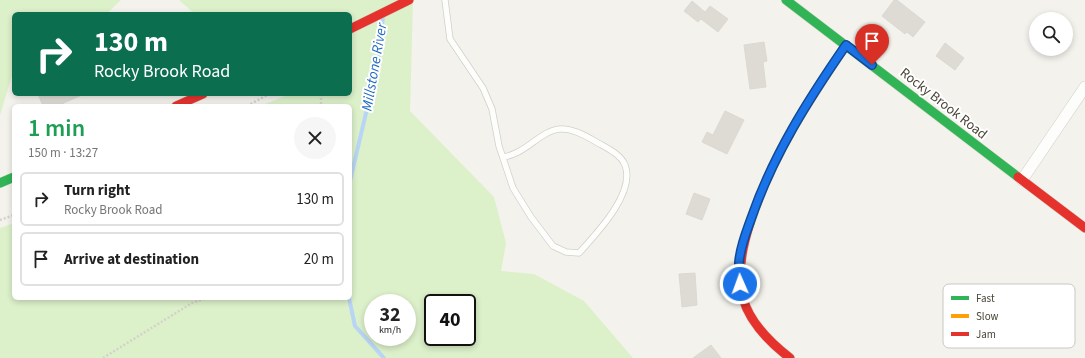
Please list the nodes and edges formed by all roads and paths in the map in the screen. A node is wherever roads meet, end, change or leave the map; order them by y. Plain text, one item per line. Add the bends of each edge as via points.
1 (445, 0) edge
2 (786, 0) edge
3 (407, 1) edge
4 (352, 28) edge
5 (846, 45) junction
6 (1085, 88) edge
7 (198, 96) edge
8 (265, 96) edge
9 (180, 104) edge
10 (251, 104) edge
11 (504, 157) junction
12 (12, 179) edge
13 (1022, 180) junction
14 (0, 183) edge
15 (12, 216) edge
16 (0, 220) edge
17 (1085, 228) edge
18 (201, 300) edge
19 (103, 358) edge
20 (790, 358) edge

1 - 11 lane via 450,39 483,88 492,109 495,133
2 - 5 street, Rocky Brook Road
3 - 4 street
5 - 13 street, Rocky Brook Road
5 - 20 street via 790,131 763,188 742,246 739,263 740,284 749,313 761,333 773,346
6 - 13 street
7 - 9 street
8 - 10 path
11 - 11 lane via 513,188 531,217 553,246 566,252 579,252 601,230 623,191 627,176 625,164 616,153 581,134 560,129
12 - 14 street
13 - 17 street, Rocky Brook Road
15 - 16 path
18 - 19 path via 192,303

